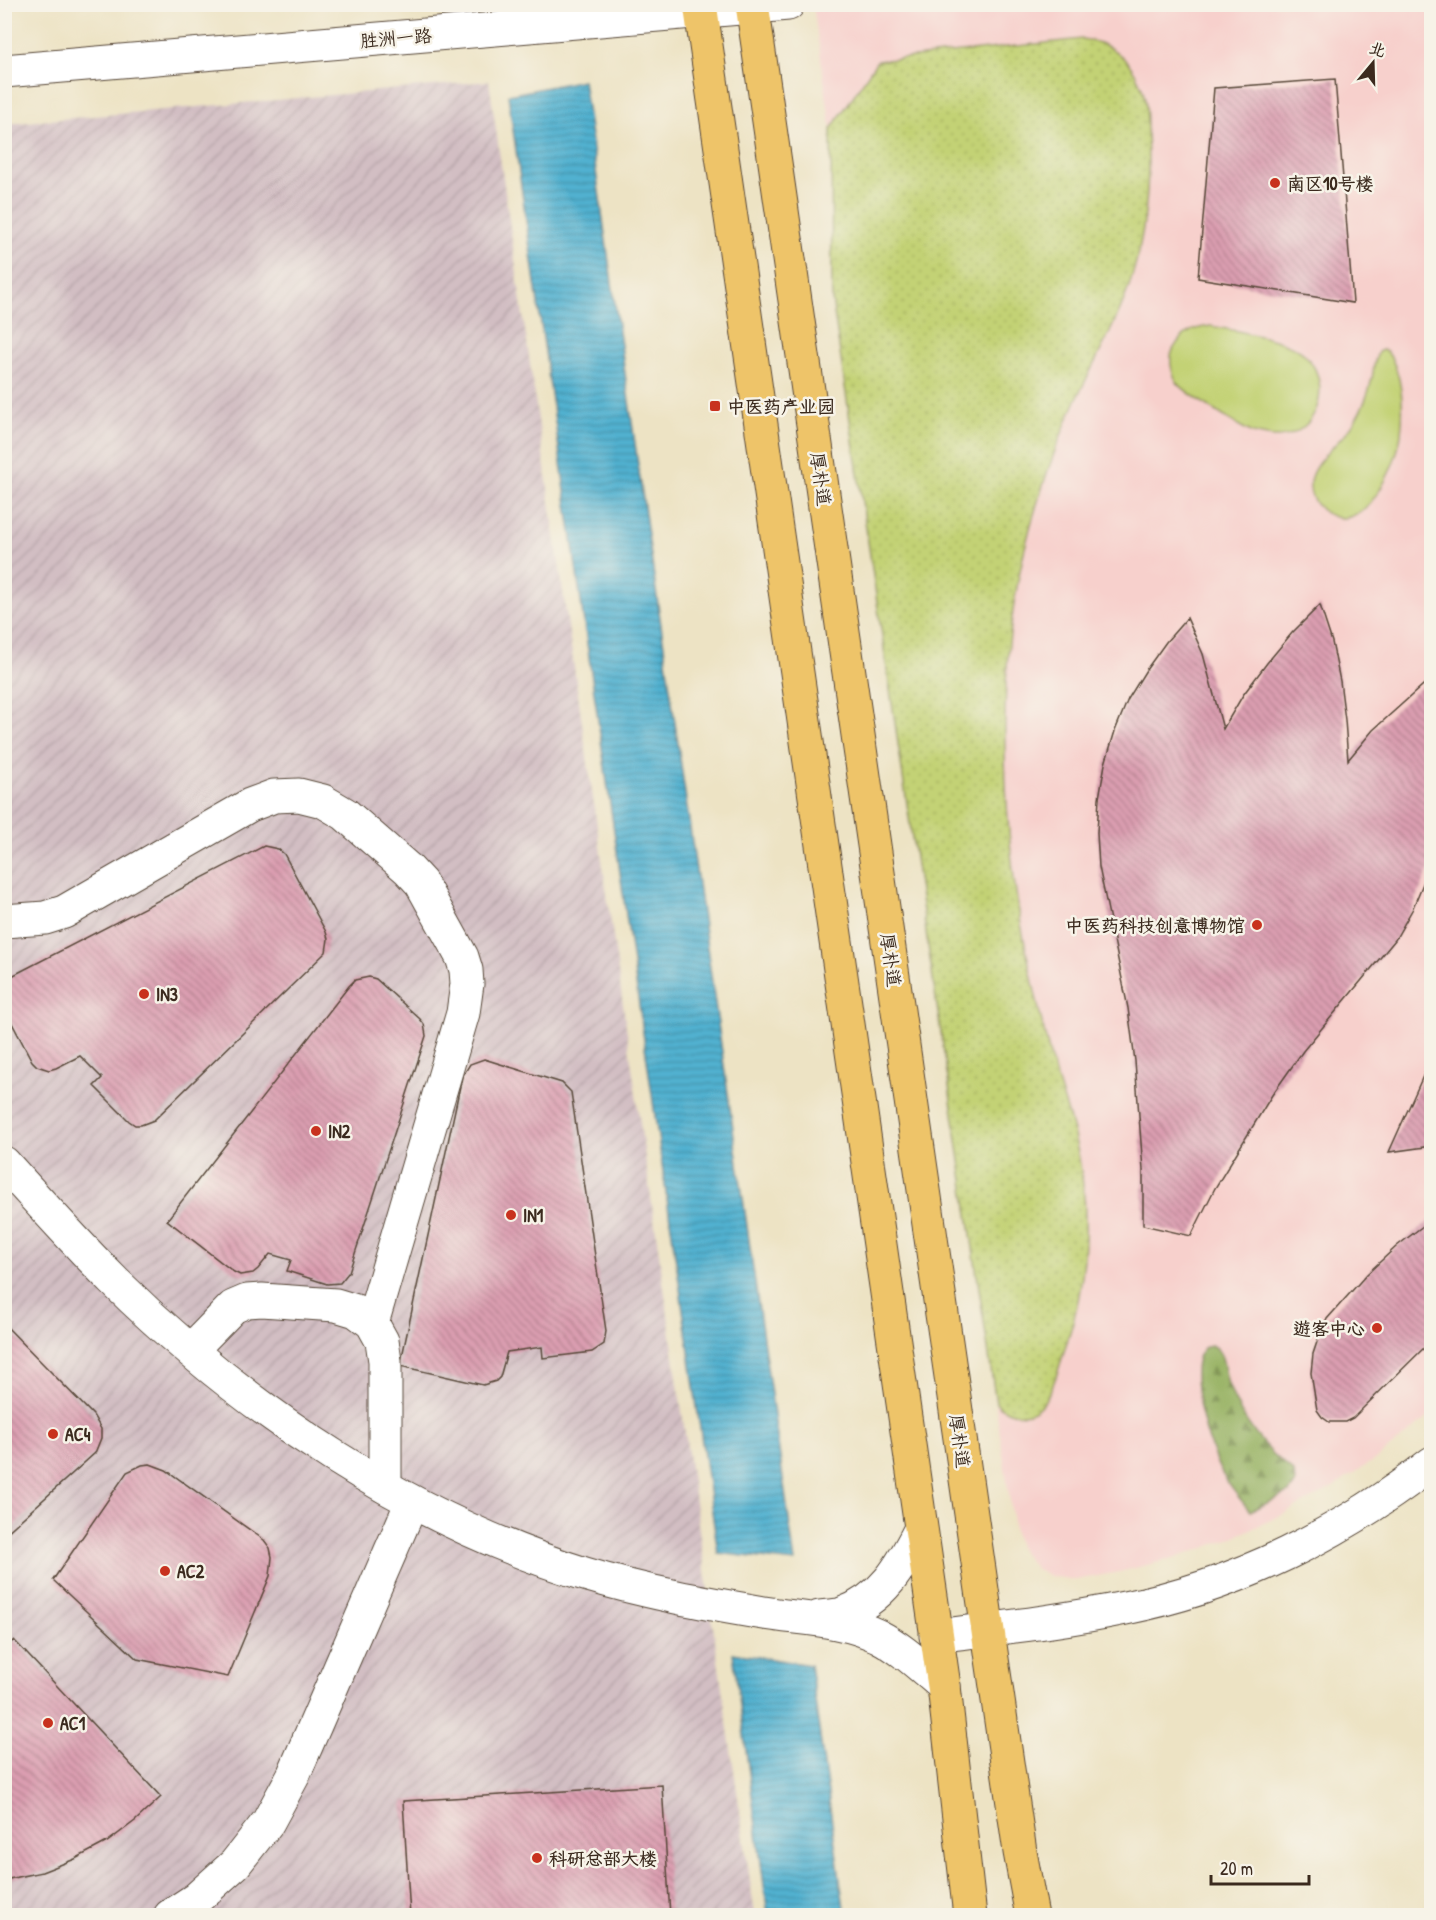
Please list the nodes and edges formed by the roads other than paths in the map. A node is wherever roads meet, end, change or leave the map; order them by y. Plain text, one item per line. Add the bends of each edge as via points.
1 (788, 4) edge
2 (752, 6) edge
3 (700, 8) edge
4 (4, 70) edge
5 (4, 921) edge
6 (4, 1163) edge
7 (372, 1323) junction
8 (191, 1350) junction
9 (1431, 1463) edge
10 (399, 1494) junction
11 (920, 1530) junction
12 (808, 1617) junction
13 (988, 1630) junction
14 (936, 1636) junction
15 (944, 1686) junction
16 (192, 1910) edge
17 (970, 1916) edge
18 (1032, 1916) edge

1 - 2 street, 胜洲一路
2 - 3 street, 胜洲一路
2 - 13 main road, 厚朴道
3 - 4 street, 胜洲一路
3 - 11 main road
5 - 7 street via 45,918 64,912 250,805 274,796 299,795 323,801 345,814 408,869 421,884 462,957 467,984 463,1012
6 - 8 street via 114,1281
7 - 8 street via 356,1311 336,1305 247,1301 232,1307
7 - 10 street via 382,1341
8 - 10 street via 256,1402
9 - 13 street via 1352,1519 1243,1573 1127,1608
10 - 12 street via 497,1542 585,1574 675,1597
10 - 16 street via 293,1776 273,1813 235,1864
11 - 12 street via 899,1570 864,1603 840,1615
11 - 14 main road
12 - 15 street via 854,1626 879,1637
13 - 14 street
13 - 18 main road, 厚朴道
14 - 15 main road
15 - 17 main road

